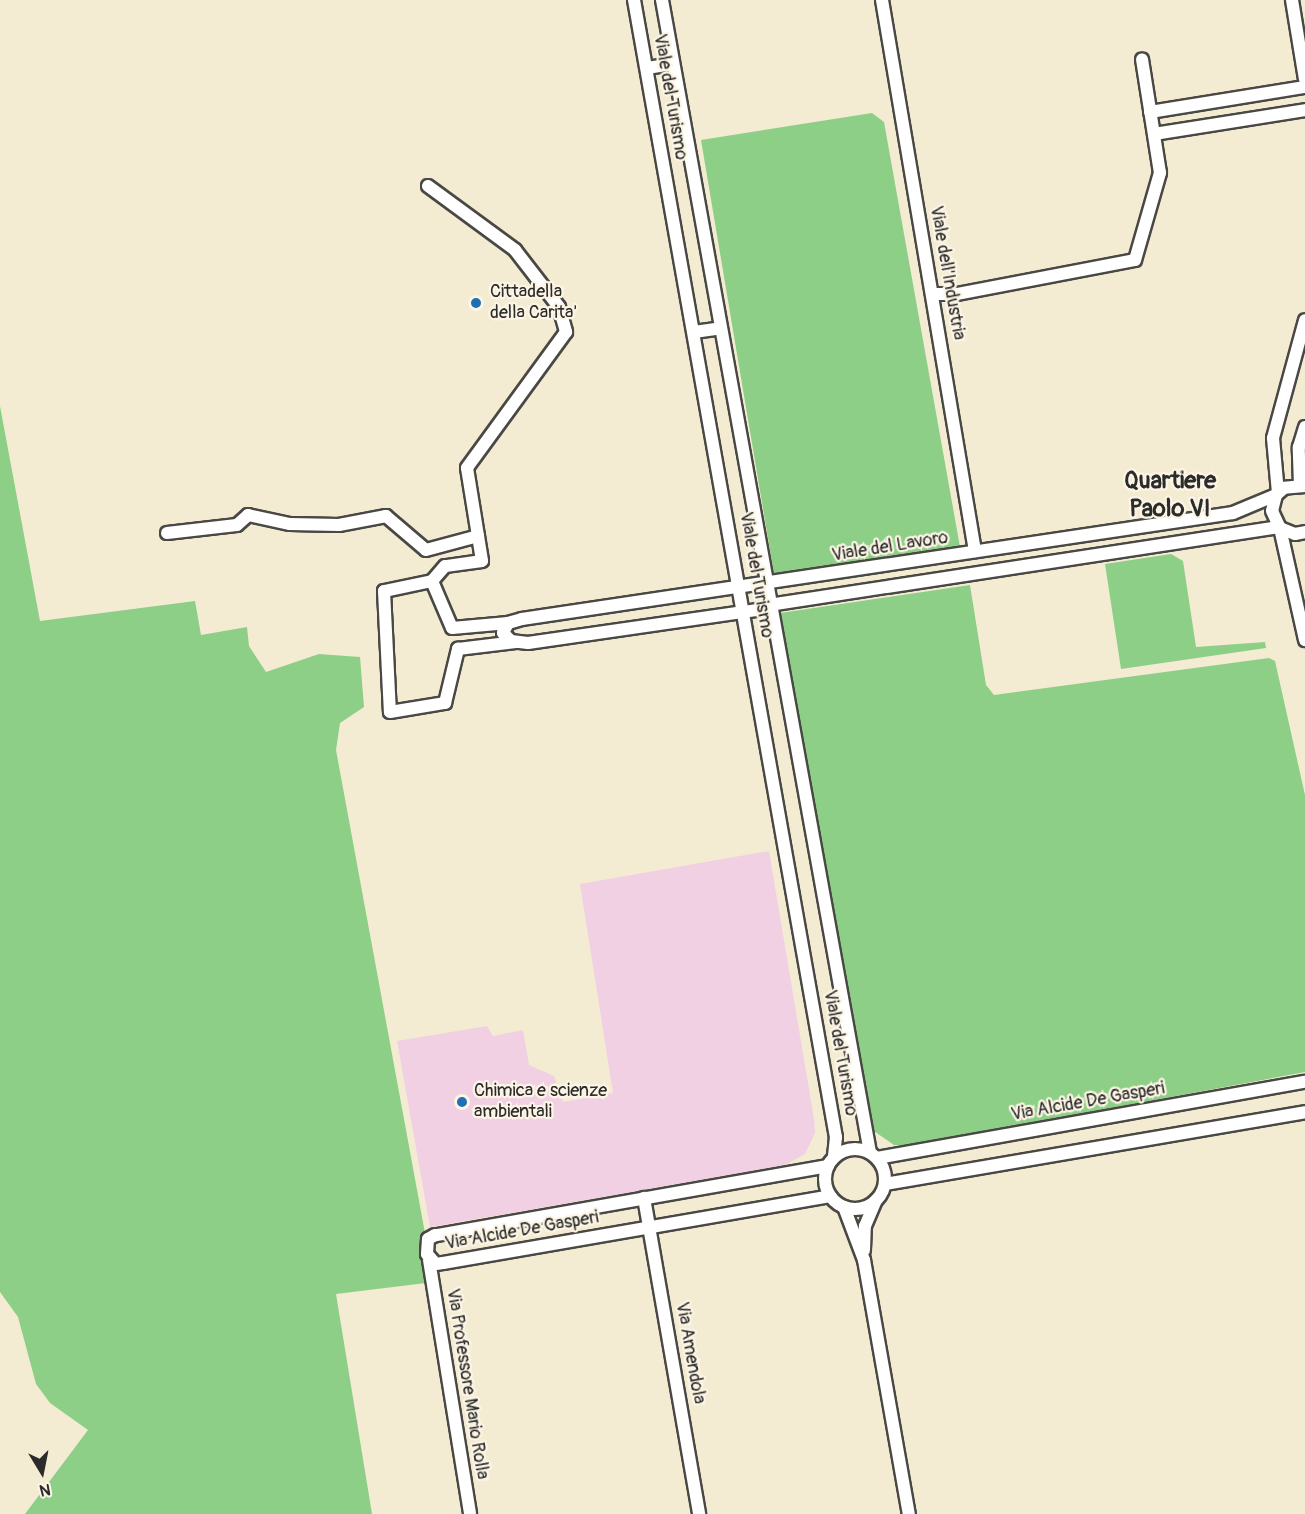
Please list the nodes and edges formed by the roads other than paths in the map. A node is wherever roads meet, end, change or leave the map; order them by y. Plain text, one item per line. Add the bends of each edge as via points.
1 (634, 0) edge
2 (662, 0) edge
3 (882, 0) edge
4 (1292, 0) edge
5 (1302, 34) edge
6 (1142, 59) dead end
7 (672, 64) junction
8 (647, 68) junction
9 (1305, 80) edge
10 (1305, 87) edge
11 (1305, 110) edge
12 (1150, 112) junction
13 (1154, 134) junction
14 (428, 186) dead end
15 (932, 294) junction
16 (1305, 320) edge
17 (721, 328) junction
18 (694, 332) junction
19 (1303, 335) edge
20 (1305, 427) edge
21 (1303, 486) edge
22 (1277, 494) junction
23 (1279, 527) junction
24 (1305, 532) edge
25 (167, 533) dead end
26 (478, 536) junction
27 (975, 551) junction
28 (432, 580) junction
29 (766, 585) junction
30 (740, 589) junction
31 (769, 605) junction
32 (744, 609) junction
33 (508, 624) junction
34 (1305, 640) edge
35 (516, 642) junction
36 (1305, 1082) edge
37 (1305, 1112) edge
38 (873, 1155) junction
39 (831, 1161) junction
40 (885, 1184) junction
41 (830, 1196) junction
42 (644, 1198) junction
43 (876, 1200) junction
44 (844, 1207) junction
45 (650, 1227) junction
46 (429, 1260) junction
47 (864, 1260) junction
48 (470, 1514) edge
49 (699, 1514) edge
50 (909, 1514) edge

1 - 8 street, Viale del Turismo
2 - 7 street, Viale del Turismo
3 - 15 street, Viale dell'Industria
4 - 5 street
5 - 9 street
6 - 12 street
7 - 8 street
7 - 17 street, Viale del Turismo
8 - 18 street, Viale del Turismo
10 - 12 street
11 - 13 street
12 - 13 street
13 - 15 street via 1160,173 1136,260 957,294
14 - 26 street via 515,250 559,307 566,332 467,468
15 - 27 street, Viale dell'Industria
16 - 19 street
17 - 18 street
17 - 29 street, Viale del Turismo
18 - 30 street, Viale del Turismo
19 - 22 street via 1273,438
20 - 21 street via 1299,447
21 - 22 street, Viale del Lavoro
22 - 23 street via 1272,511
22 - 27 street, Viale del Lavoro via 1233,513
23 - 24 street via 1295,534
23 - 31 street
23 - 34 street
25 - 26 street via 237,525 248,515 290,524 339,525 386,516 426,550
26 - 28 street via 482,561 445,566
27 - 29 street, Viale del Lavoro
28 - 33 street, Viale del Lavoro via 452,628
28 - 35 street via 384,591 390,711 445,703 458,649
29 - 30 street, Viale del Lavoro via 753,583
29 - 31 street, Viale del Turismo via 771,595
30 - 32 street, Viale del Turismo via 739,600
30 - 33 street, Viale del Lavoro
31 - 32 street
31 - 38 street, Viale del Turismo
32 - 35 street
32 - 39 street, Viale del Turismo via 836,1137
33 - 35 street via 503,633
36 - 38 street, Via Alcide De Gasperi
37 - 40 street
38 - 39 street via 851,1149
38 - 40 street
39 - 41 street via 825,1181
39 - 42 street, Via Alcide De Gasperi
40 - 43 street
41 - 44 street
41 - 45 street, Via Alcide De Gasperi
42 - 45 street, Via Amendola
42 - 46 street, Via Alcide De Gasperi via 435,1235 426,1246
43 - 44 street via 861,1208
43 - 47 street via 865,1226
44 - 47 street
45 - 46 street, Via Alcide De Gasperi via 443,1263
45 - 49 street, Via Amendola
46 - 48 street, Via Professore Mario Rolla
47 - 50 street

